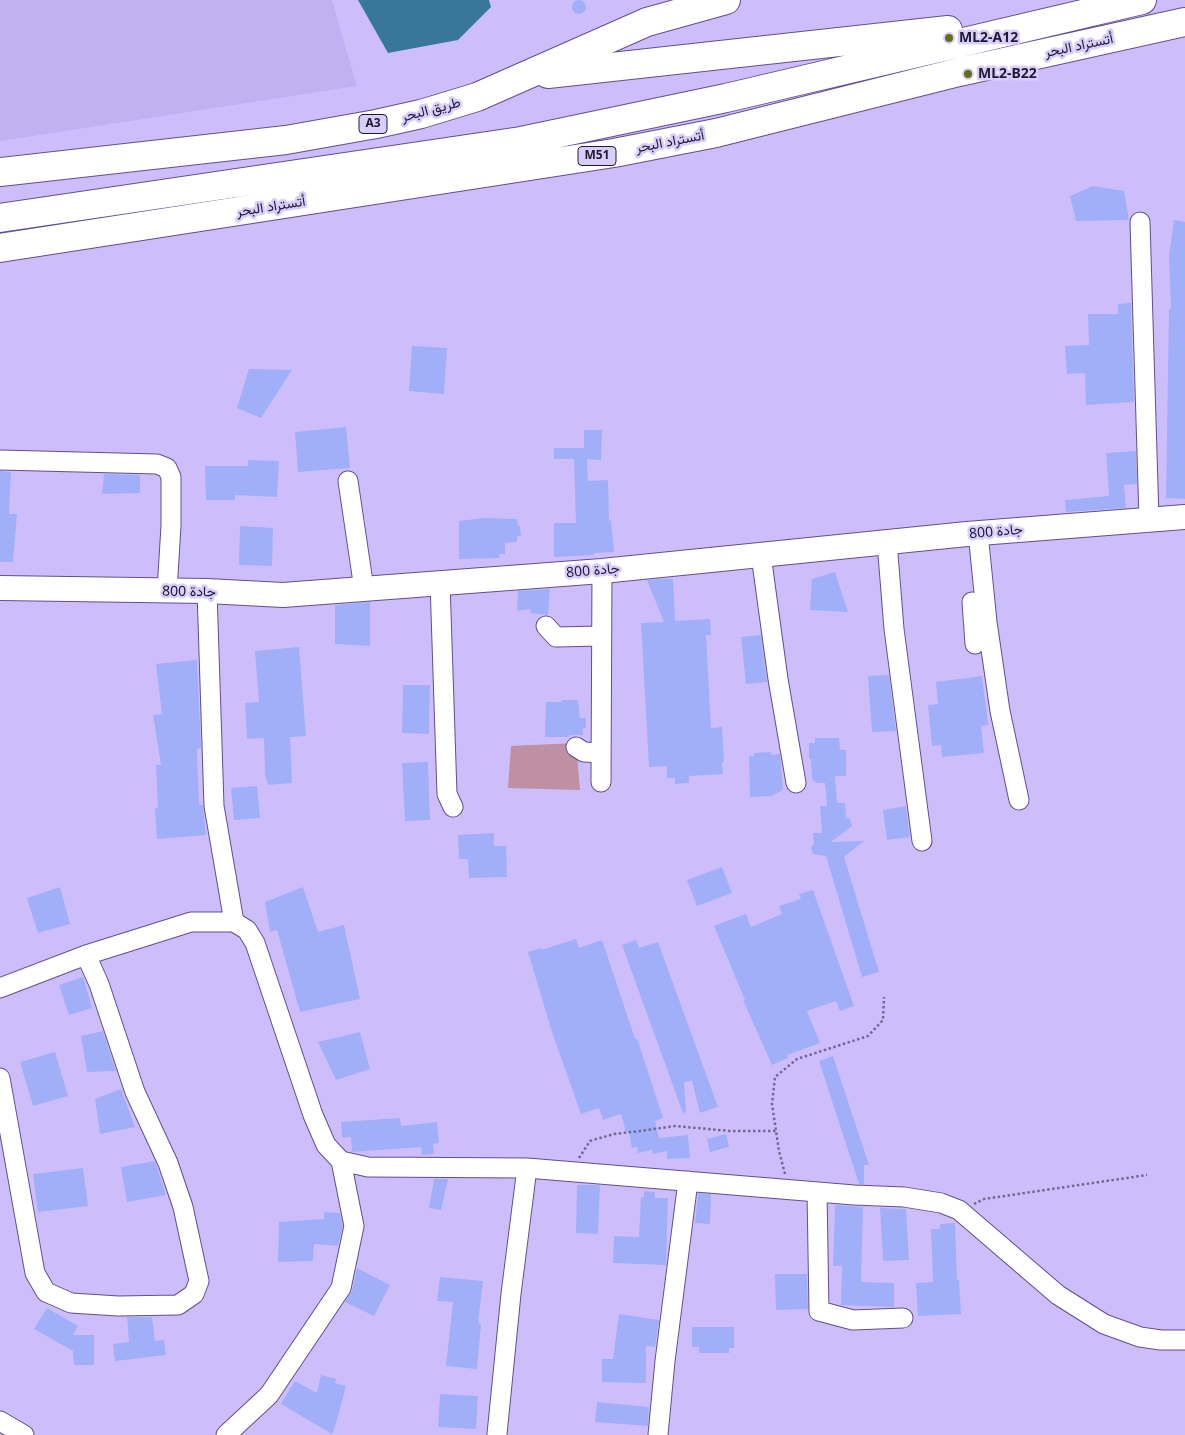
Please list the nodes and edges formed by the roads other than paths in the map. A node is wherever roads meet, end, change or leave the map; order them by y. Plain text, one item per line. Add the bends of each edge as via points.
1 (726, 0) edge
2 (1142, 0) edge
3 (1069, 16) junction
4 (1185, 22) edge
5 (525, 76) junction
6 (0, 172) edge
7 (0, 218) edge
8 (1140, 222) dead end
9 (0, 248) edge
10 (0, 460) edge
11 (348, 481) dead end
12 (1185, 517) edge
13 (1149, 519) junction
14 (973, 533) junction
15 (887, 542) junction
16 (761, 555) junction
17 (602, 571) junction
18 (440, 582) junction
19 (0, 588) edge
20 (364, 589) junction
21 (167, 591) junction
22 (207, 591) junction
23 (546, 626) dead end
24 (601, 636) junction
25 (975, 644) dead end
26 (576, 747) dead end
27 (601, 753) junction
28 (600, 782) dead end
29 (796, 783) dead end
30 (1019, 800) dead end
31 (453, 808) dead end
32 (922, 841) dead end
33 (234, 922) junction
34 (86, 955) junction
35 (0, 988) edge
36 (0, 1078) edge
37 (341, 1161) junction
38 (527, 1168) junction
39 (688, 1181) junction
40 (817, 1192) junction
41 (903, 1318) dead end
42 (1185, 1340) edge
43 (0, 1421) edge
44 (497, 1434) edge
45 (24, 1435) edge
46 (226, 1435) edge
47 (658, 1435) edge

1 - 5 highway, طريق البحر / A3 via 647,22
2 - 3 highway, M51
3 - 5 highway
3 - 7 highway, M51 via 726,98 521,141
4 - 9 highway, أتستراد البحر / M51 via 959,72 716,133 614,153
5 - 6 highway, طريق البحر / A3 via 477,97 376,124 286,140
8 - 13 street
10 - 21 street via 157,464 167,468 171,476
11 - 20 street
12 - 13 main road, جادة 800
13 - 14 main road, جادة 800
14 - 15 main road, جادة 800
14 - 25 street
14 - 30 street via 1000,711
15 - 16 main road, جادة 800
15 - 32 street via 894,629
16 - 17 main road, جادة 800
16 - 29 street
17 - 18 main road, جادة 800
17 - 24 street
18 - 20 main road, جادة 800
18 - 31 street via 448,794
19 - 21 main road, جادة 800
20 - 22 main road, جادة 800 via 283,595
21 - 22 main road, جادة 800
22 - 33 street via 214,806
23 - 24 street via 556,637
24 - 27 street
26 - 27 street via 584,752
27 - 28 street
33 - 34 street via 191,922
33 - 37 street via 247,930 255,943 312,1115 326,1145
34 - 35 street
34 - 36 street via 135,1092 168,1163 183,1207 198,1281 194,1294 178,1305 118,1306 71,1303 46,1292 35,1273
37 - 38 street via 368,1167
37 - 46 street via 354,1226 341,1288 269,1395
38 - 39 street
38 - 44 street
39 - 40 street
39 - 47 street
40 - 41 street via 819,1311 853,1320
40 - 42 street via 916,1199 959,1210 1058,1295 1098,1321 1140,1337
43 - 45 street

